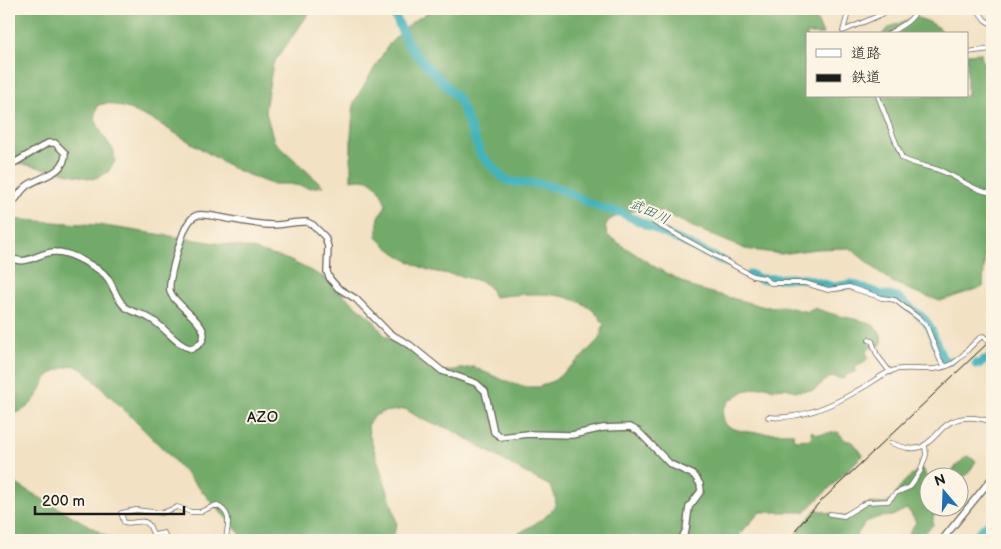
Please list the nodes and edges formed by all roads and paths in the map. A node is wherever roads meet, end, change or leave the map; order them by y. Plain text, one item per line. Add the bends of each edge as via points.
1 (849, 9) edge
2 (881, 9) edge
3 (894, 9) edge
4 (917, 9) edge
5 (977, 9) edge
6 (880, 16) junction
7 (992, 24) edge
8 (891, 32) edge
9 (992, 50) edge
10 (968, 52) edge
11 (879, 98) edge
12 (9, 166) edge
13 (992, 193) edge
14 (9, 206) edge
15 (655, 223) dead end
16 (9, 257) edge
17 (869, 340) dead end
18 (992, 343) edge
19 (945, 366) junction
20 (890, 372) junction
21 (768, 418) dead end
22 (992, 422) edge
23 (891, 443) dead end
24 (925, 445) junction
25 (992, 478) edge
26 (830, 514) dead end
27 (167, 540) edge
28 (226, 540) edge
29 (681, 540) edge
30 (942, 540) edge

1 - 6 street via 843,31
2 - 6 street
3 - 6 street
4 - 8 street via 908,21
5 - 7 street
9 - 10 street
11 - 13 street via 902,158
12 - 14 street via 48,143 55,143 65,153 66,160 61,167 28,185
15 - 19 street via 771,283 805,283 828,290 849,287 895,300 927,327
16 - 29 street via 24,261 55,252 97,268 108,278 126,308 149,317 180,345 192,349 202,341 202,327 176,302 170,285 189,221 207,215 261,224 307,222 325,237 327,272 338,288 356,299 389,333 442,371 476,383 485,391 494,432 501,437 572,435 603,428 630,427 670,464 694,475 701,491 689,507 686,530
17 - 20 street
18 - 19 street via 983,336
19 - 20 street
20 - 21 street via 812,411
22 - 24 street via 974,417 954,420
23 - 24 street via 908,448
24 - 26 street via 926,456 910,487 888,501 867,502 844,516
25 - 30 street
27 - 28 street via 164,533 154,535 144,522 124,522 121,513 136,510 162,513 178,507 200,512 216,505 227,513

